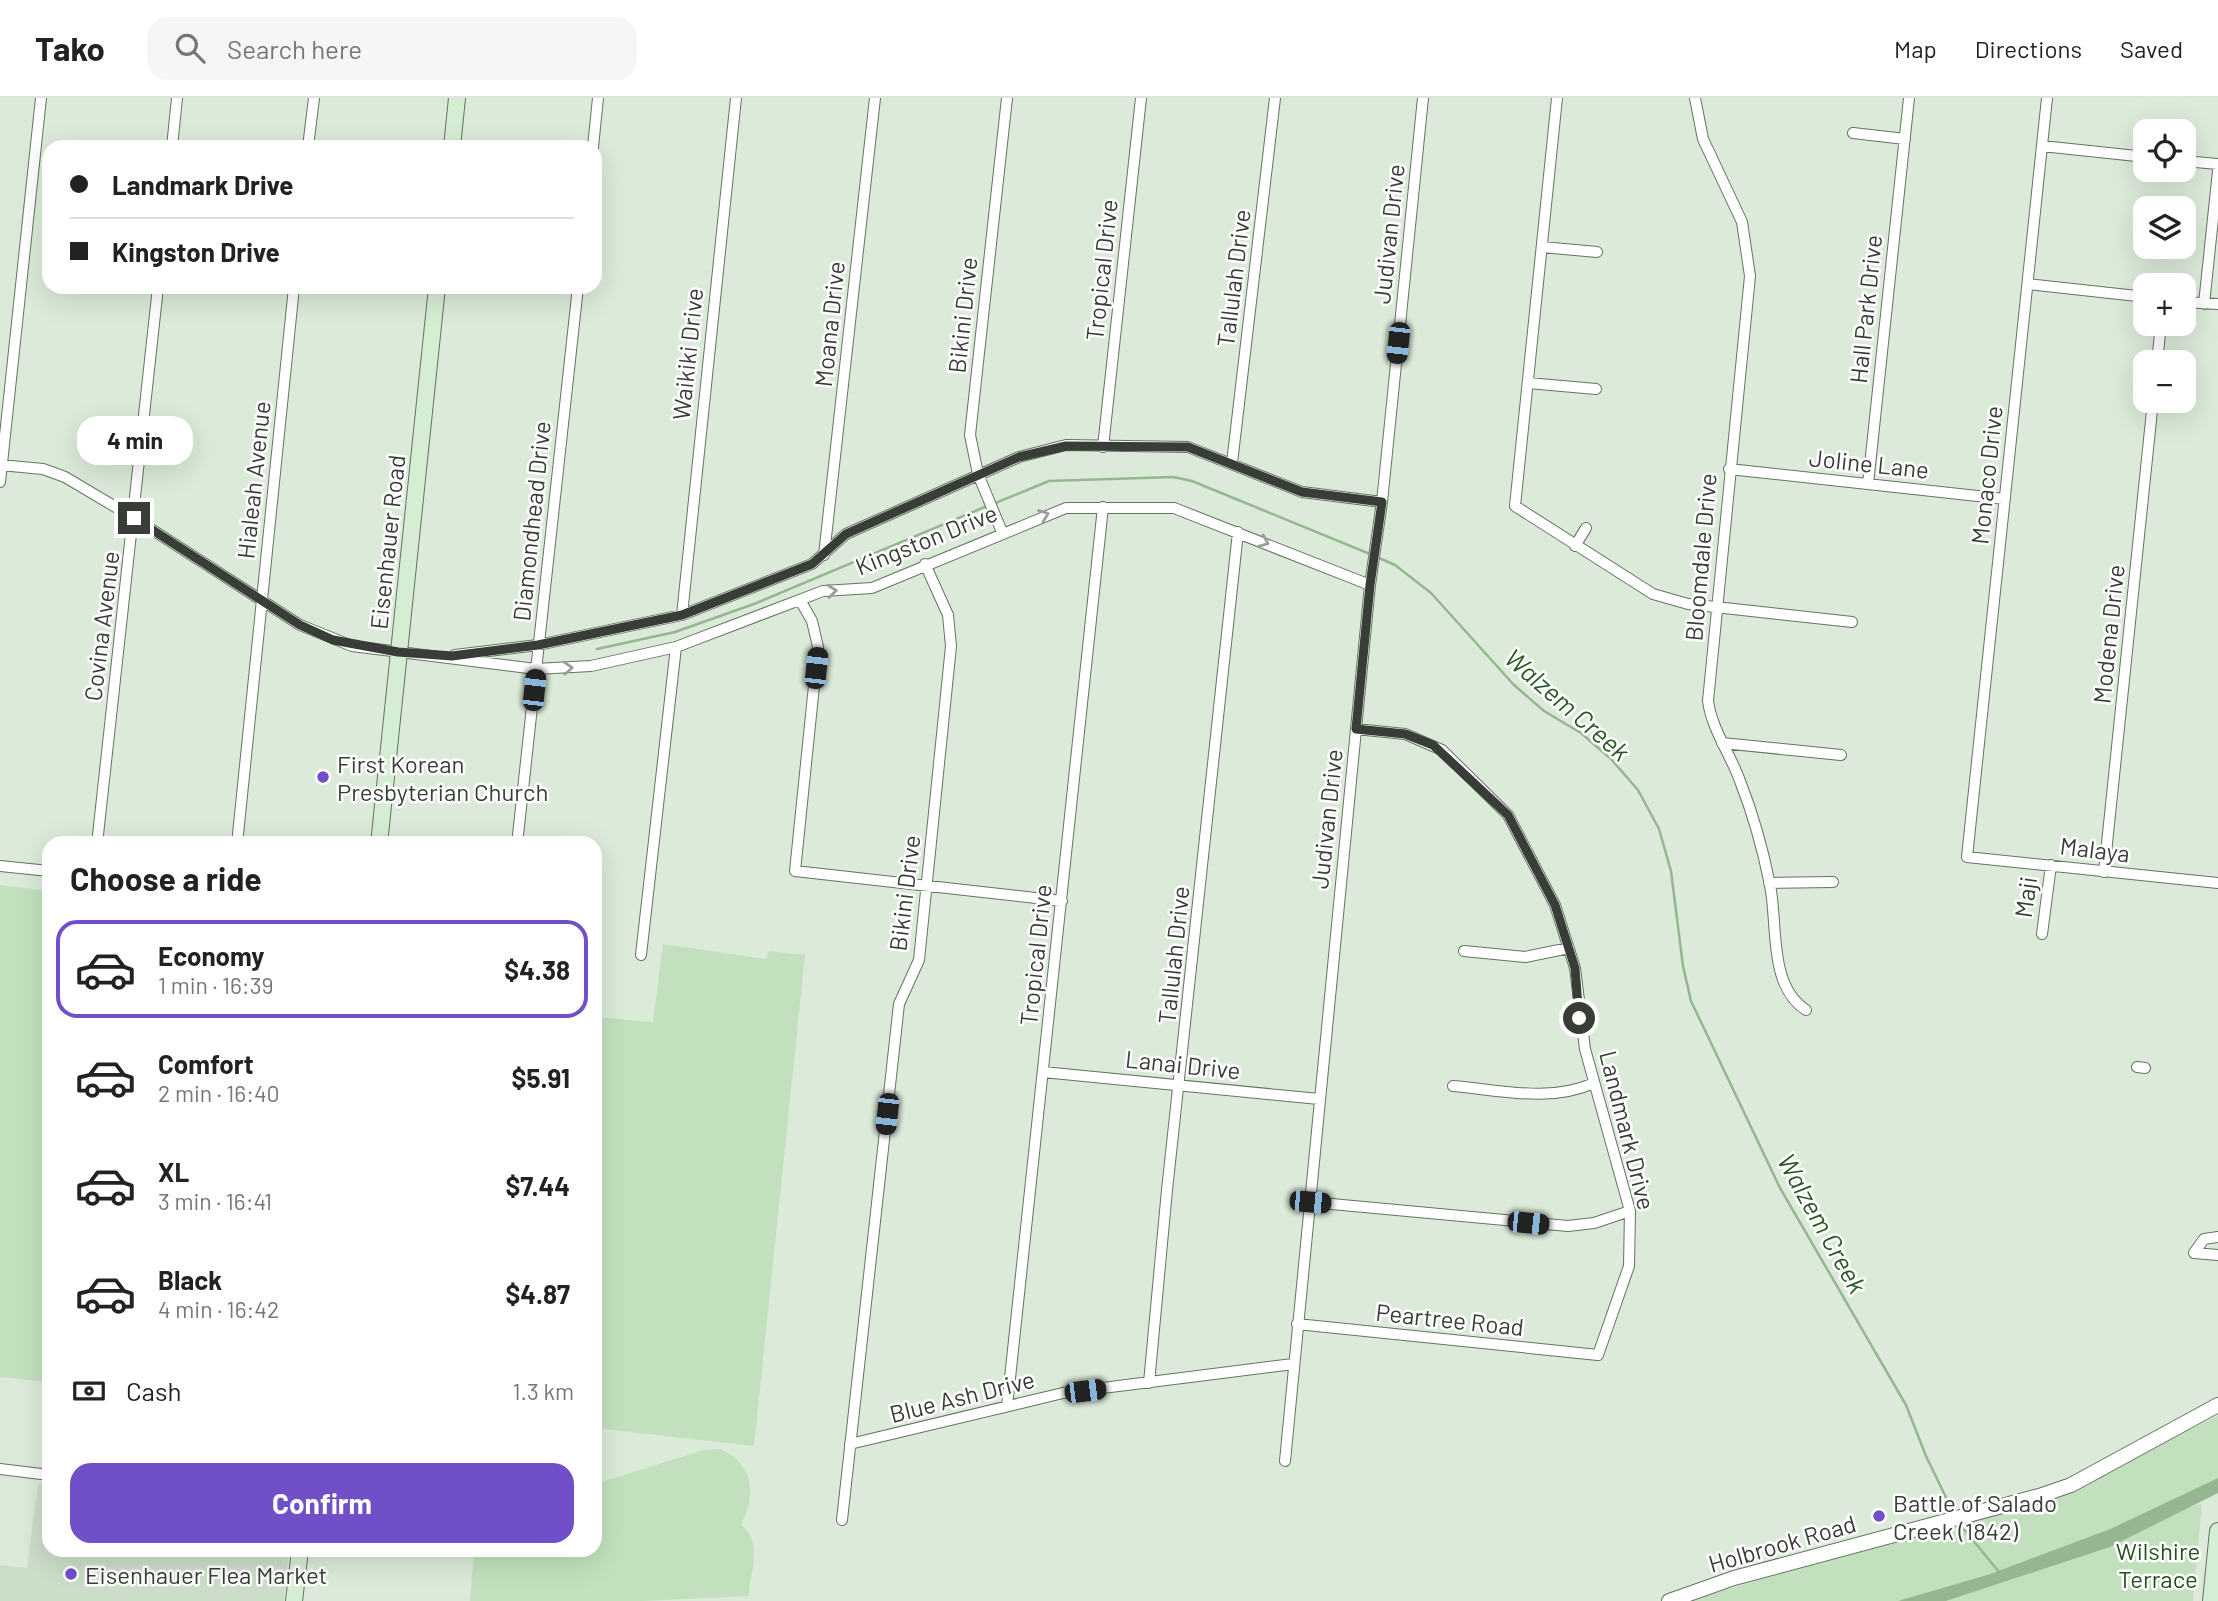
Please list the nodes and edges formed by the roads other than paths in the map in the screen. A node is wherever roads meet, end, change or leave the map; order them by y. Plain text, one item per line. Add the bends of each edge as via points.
1 (41, 98) edge
2 (177, 98) edge
3 (314, 98) edge
4 (457, 98) edge
5 (598, 98) edge
6 (736, 98) edge
7 (874, 98) edge
8 (1007, 98) edge
9 (1140, 98) edge
10 (1275, 98) edge
11 (1423, 98) edge
12 (1558, 98) edge
13 (1695, 98) edge
14 (1909, 98) edge
15 (2047, 98) edge
16 (1853, 133) dead end
17 (1905, 139) junction
18 (173, 140) edge
19 (309, 140) edge
20 (453, 140) edge
21 (594, 140) edge
22 (2042, 146) junction
23 (2133, 156) edge
24 (2196, 162) edge
25 (2218, 164) edge
26 (2218, 171) edge
27 (1542, 247) junction
28 (1597, 253) dead end
29 (2028, 284) junction
30 (157, 294) edge
31 (293, 294) edge
32 (436, 294) edge
33 (577, 294) edge
34 (2133, 296) edge
35 (2196, 303) edge
36 (2204, 304) junction
37 (2218, 304) edge
38 (1528, 383) junction
39 (1596, 389) dead end
40 (2152, 413) edge
41 (1103, 447) junction
42 (1232, 463) junction
43 (1, 466) edge
44 (1729, 469) junction
45 (978, 474) junction
46 (0, 482) edge
47 (1868, 484) junction
48 (2005, 499) junction
49 (1382, 502) junction
50 (1103, 507) junction
51 (134, 518) junction
52 (1586, 528) dead end
53 (1002, 532) junction
54 (1238, 532) junction
55 (1575, 546) junction
56 (824, 555) junction
57 (925, 564) junction
58 (1370, 585) junction
59 (261, 600) junction
60 (800, 600) junction
61 (1716, 607) junction
62 (682, 615) junction
63 (1852, 622) dead end
64 (538, 645) junction
65 (676, 647) junction
66 (398, 652) junction
67 (452, 656) junction
68 (536, 669) junction
69 (1356, 729) junction
70 (1722, 743) junction
71 (1841, 755) dead end
72 (98, 836) edge
73 (238, 836) edge
74 (380, 836) edge
75 (518, 836) edge
76 (1967, 857) joint
77 (2051, 865) junction
78 (0, 866) edge
79 (42, 870) edge
80 (2104, 873) junction
81 (1833, 882) dead end
82 (1769, 883) junction
83 (2218, 883) edge
84 (927, 886) junction
85 (1062, 901) junction
86 (2042, 934) dead end
87 (1569, 948) junction
88 (1465, 951) dead end
89 (641, 955) dead end
90 (1806, 1010) dead end
91 (1043, 1072) junction
92 (1594, 1083) junction
93 (1180, 1085) junction
94 (1453, 1086) dead end
95 (1319, 1099) junction
96 (1310, 1202) junction
97 (1630, 1211) junction
98 (2218, 1237) edge
99 (2218, 1255) edge
100 (1297, 1324) junction
101 (1598, 1355) joint
102 (1293, 1364) junction
103 (1149, 1383) junction
104 (2218, 1405) edge
105 (1007, 1406) junction
106 (850, 1444) junction
107 (1285, 1461) dead end
108 (0, 1469) edge
109 (42, 1474) edge
110 (842, 1520) dead end
111 (2218, 1531) edge
112 (299, 1557) edge
113 (294, 1601) edge
114 (1669, 1601) edge
115 (2211, 1601) edge

1 - 43 street
2 - 18 street
3 - 19 street
4 - 20 main road
5 - 21 street
6 - 62 street, Waikiki Drive
7 - 56 street, Moana Drive
8 - 45 street, Bikini Drive via 970,435
9 - 41 street, Tropical Drive
10 - 42 street, Tallulah Drive
11 - 49 street, Judivan Drive
12 - 27 street
13 - 44 street, Bloomdale Drive via 1703,139 1736,205 1750,258
14 - 17 street, Hall Park Drive
15 - 22 street, Monaco Drive
16 - 17 street
17 - 47 street, Hall Park Drive
22 - 23 street
22 - 29 street, Monaco Drive
24 - 25 street
26 - 36 street
27 - 28 street
27 - 38 street
29 - 34 street
29 - 48 street, Monaco Drive
30 - 51 street, Covina Avenue
31 - 59 street, Hialeah Avenue
32 - 66 main road, Eisenhauer Road
33 - 64 street, Diamondhead Drive
35 - 36 street
36 - 37 street
38 - 39 street
38 - 55 street via 1515,506
40 - 80 street, Modena Drive
41 - 42 street, Kingston Drive via 1179,446
41 - 45 street, Kingston Drive via 1050,447
42 - 49 street, Kingston Drive via 1308,494
43 - 46 street
43 - 51 street, Kingston Drive via 43,469 65,477
44 - 47 street, Joline Lane
44 - 61 street, Bloomdale Drive
45 - 53 street, Bikini Drive
45 - 56 street, Kingston Drive via 846,534
47 - 48 street, Joline Lane
48 - 76 street, Monaco Drive
49 - 58 street, Judivan Drive
53 -> 50 street, Kingston Drive via 1066,508
50 - 54 street, Kingston Drive via 1174,508
50 - 85 street, Tropical Drive
51 - 59 street, Kingston Drive
51 - 72 street, Covina Avenue
52 - 55 street
53 - 57 street, Kingston Drive
54 -> 58 street, Kingston Drive
54 - 93 street, Tallulah Drive
55 - 61 street via 1653,594
56 - 62 street, Kingston Drive via 791,574
60 -> 57 street, Kingston Drive via 823,591 872,588
57 - 84 street, Bikini Drive via 952,631
58 - 69 street, Judivan Drive
59 - 66 street, Kingston Drive via 333,640
59 - 73 street, Hialeah Avenue
60 - 65 street, Kingston Drive
60 - 84 street via 818,647 795,871
61 - 63 street
61 - 70 street, Bloomdale Drive via 1708,701
62 - 64 street, Kingston Drive
64 - 67 street, Kingston Drive
64 - 68 street, Diamondhead Drive
68 -> 65 street, Kingston Drive via 591,666
65 - 89 street
66 - 67 street, Kingston Drive
66 - 74 main road, Eisenhauer Road
67 - 68 street, Kingston Drive
68 - 75 street, Diamondhead Drive
69 - 87 street, Landmark Drive via 1405,734 1433,745 1502,807 1548,887
69 - 95 street, Judivan Drive
70 - 71 street
70 - 82 street, Bloomdale Drive via 1741,782
76 - 77 street, Malaya
77 - 80 street, Malaya
77 - 86 street, Maji
78 - 79 street
80 - 83 street, Malaya
81 - 82 street
82 - 90 street, Bloomdale Drive via 1783,978 1797,1004
84 - 85 street
84 - 106 street, Bikini Drive via 919,960 899,1004
85 - 91 street, Tropical Drive
87 - 88 street via 1525,957
87 - 92 street, Landmark Drive
91 - 93 street, Lanai Drive
91 - 105 street, Tropical Drive
92 - 94 street via 1569,1093 1547,1095
92 - 97 street, Landmark Drive
93 - 95 street, Lanai Drive
93 - 103 street, Tallulah Drive
95 - 96 street, Judivan Drive
96 - 97 street via 1568,1226
96 - 100 street, Judivan Drive
97 - 101 street, Landmark Drive via 1629,1266
98 - 99 street via 2204,1239 2194,1253
100 - 101 street, Peartree Road
100 - 102 street, Judivan Drive
102 - 103 street, Blue Ash Drive
102 - 107 street, Judivan Drive
103 - 105 street, Blue Ash Drive via 1063,1393
104 - 114 street, Holbrook Road via 2071,1485 1734,1578
105 - 106 street, Blue Ash Drive
106 - 110 street, Bikini Drive
108 - 109 street
111 - 115 main road
112 - 113 main road

